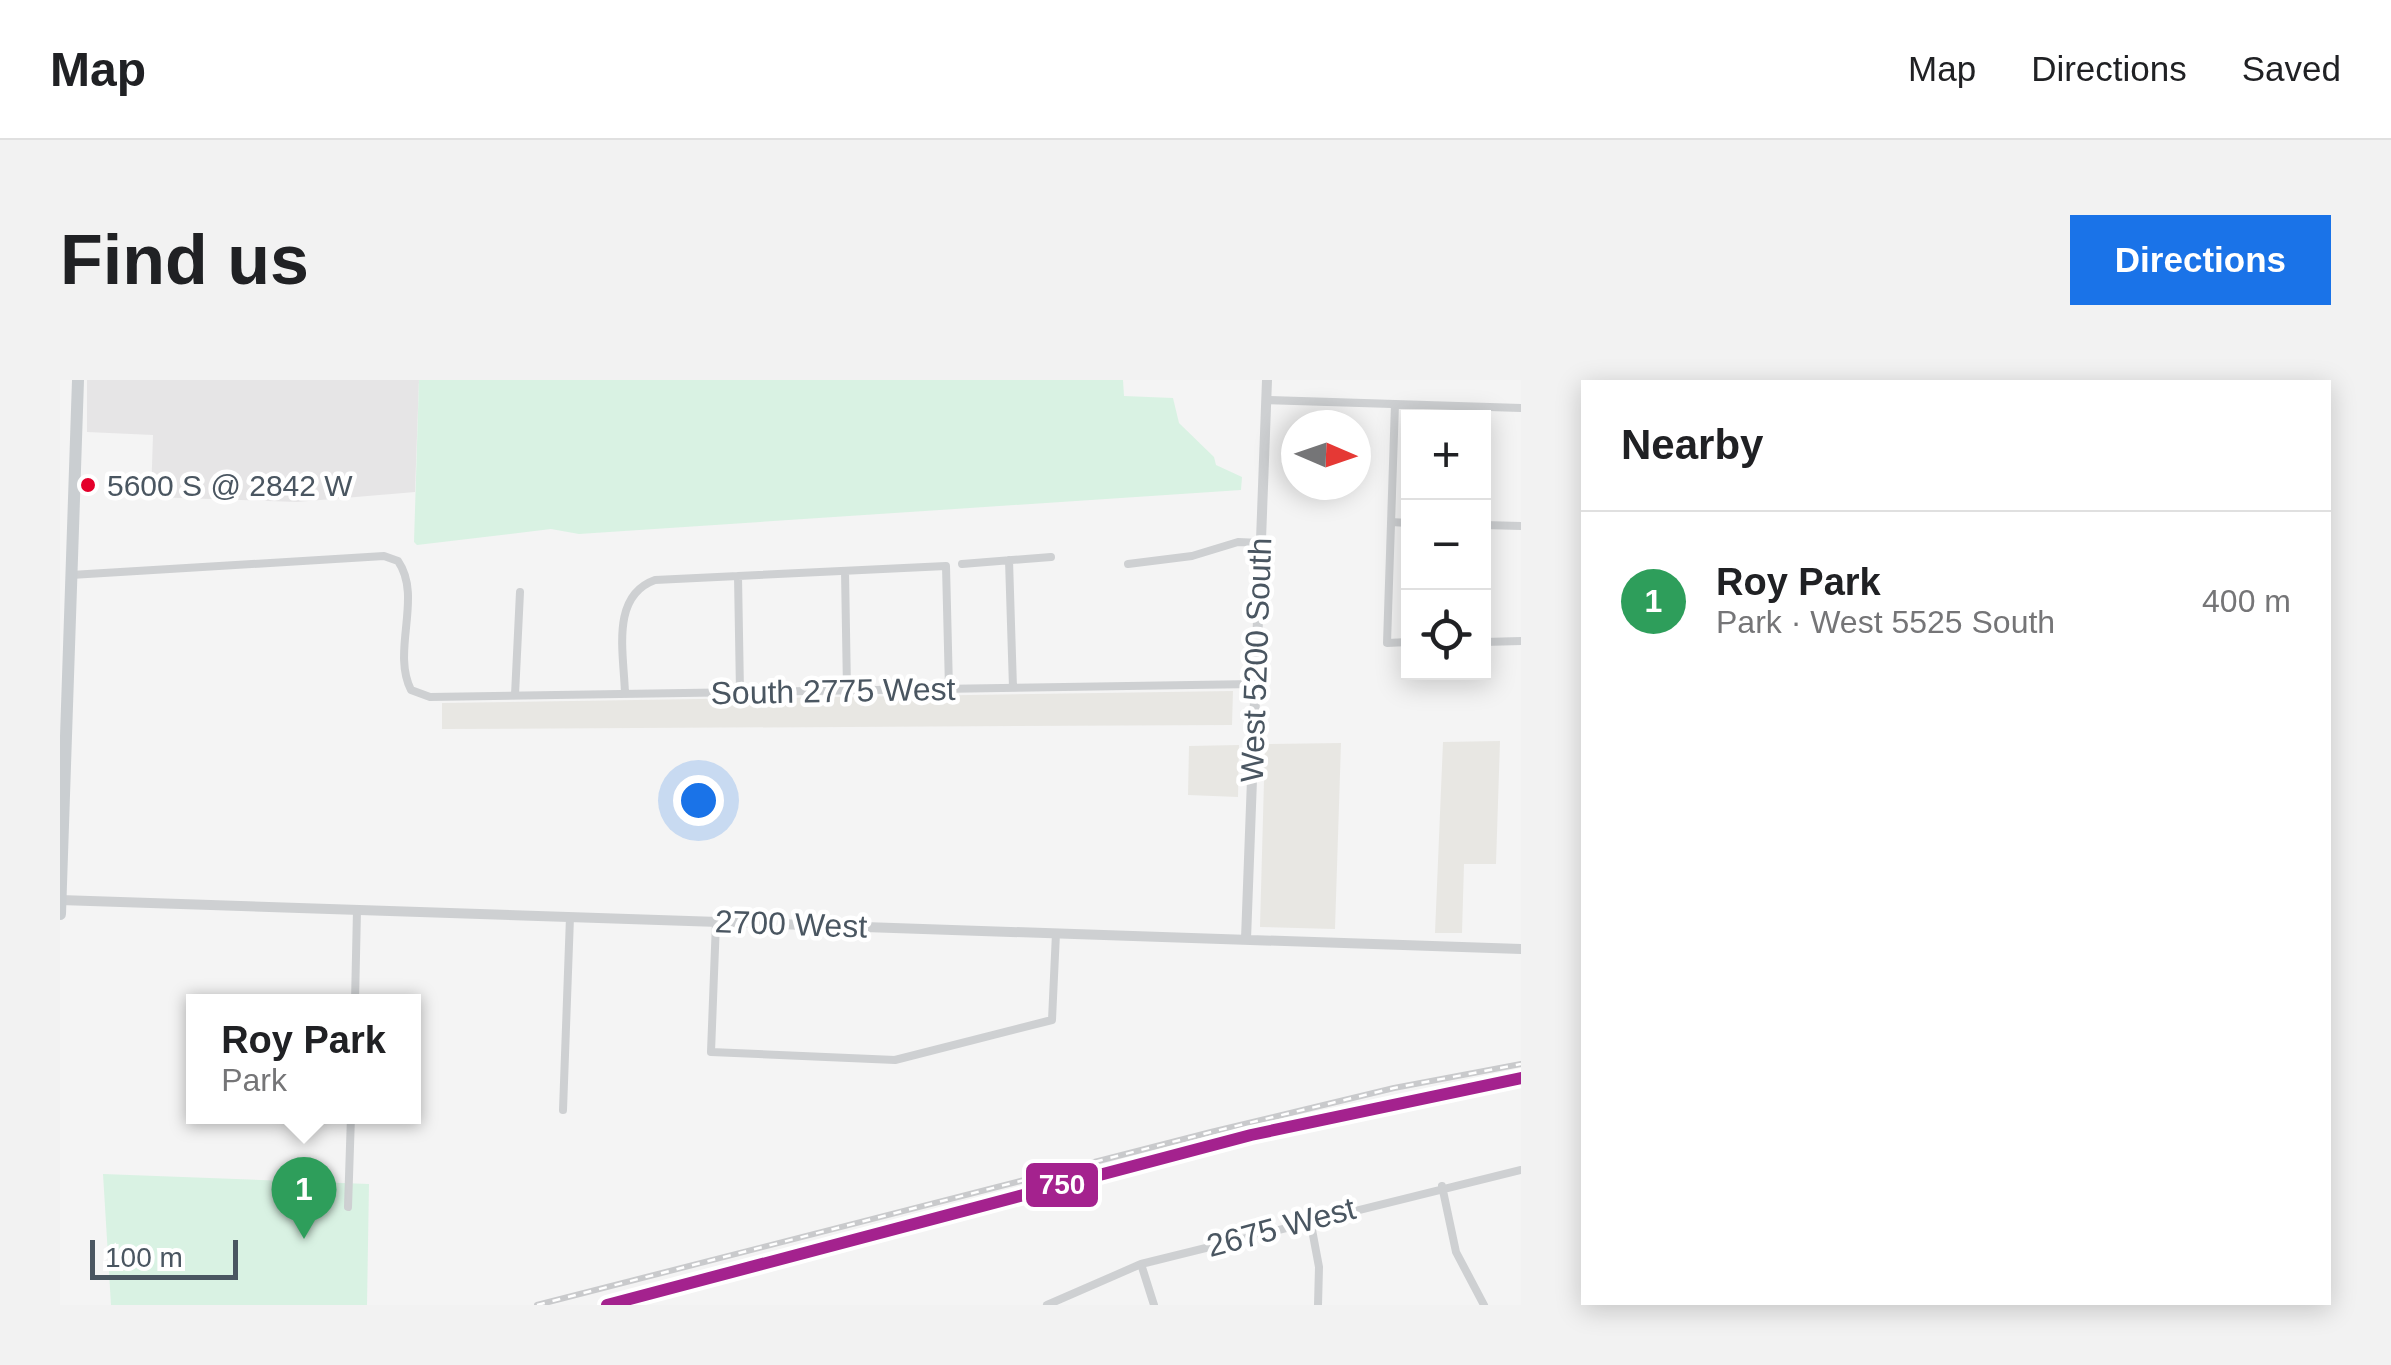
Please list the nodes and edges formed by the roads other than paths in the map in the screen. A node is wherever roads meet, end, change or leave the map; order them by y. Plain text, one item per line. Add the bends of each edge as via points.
1 (78, 380) edge
2 (1267, 380) edge
3 (1266, 400) junction
4 (1395, 404) junction
5 (1521, 408) edge
6 (67, 513) edge
7 (1391, 522) junction
8 (1401, 523) edge
9 (1491, 525) edge
10 (1521, 526) edge
11 (1260, 543) junction
12 (1051, 558) dead end
13 (1010, 560) junction
14 (962, 564) dead end
15 (1128, 564) dead end
16 (845, 571) junction
17 (71, 575) junction
18 (738, 576) junction
19 (520, 592) dead end
20 (1401, 642) edge
21 (1491, 642) edge
22 (1521, 642) edge
23 (64, 660) edge
24 (1255, 684) junction
25 (1013, 688) junction
26 (949, 689) junction
27 (847, 690) junction
28 (740, 692) junction
29 (625, 694) junction
30 (515, 695) junction
31 (60, 900) edge
32 (357, 910) junction
33 (60, 914) edge
34 (570, 917) junction
35 (716, 922) junction
36 (1056, 933) junction
37 (1246, 940) junction
38 (1521, 949) edge
39 (354, 994) edge
40 (562, 1110) dead end
41 (351, 1124) edge
42 (1521, 1170) edge
43 (1442, 1186) junction
44 (348, 1208) dead end
45 (1310, 1218) junction
46 (1141, 1264) junction
47 (1047, 1305) edge
48 (1154, 1305) edge
49 (1318, 1305) edge
50 (1484, 1305) edge

1 - 6 main road
2 - 3 street, West 5200 South
3 - 4 street
3 - 11 street, West 5200 South
4 - 5 street
4 - 7 street
6 - 17 main road
7 - 8 street
7 - 20 street via 1387,643
9 - 10 street
11 - 15 street
11 - 24 street, West 5200 South
12 - 13 street
13 - 14 street
13 - 25 street
16 - 18 street
16 - 26 street via 946,566
16 - 27 street
17 - 23 main road
17 - 30 street, South 2775 West via 384,556 398,561 406,580 402,674 411,690 430,696
18 - 28 street
18 - 29 street via 655,580 629,596
19 - 30 street
21 - 22 street
23 - 31 main road
24 - 25 street, South 2775 West
24 - 37 street, West 5200 South
25 - 26 street, South 2775 West
26 - 27 street, South 2775 West
27 - 28 street, South 2775 West
28 - 29 street, South 2775 West
29 - 30 street, South 2775 West
31 - 32 street, 2700 West
31 - 33 main road
32 - 34 street, 2700 West
32 - 39 street
34 - 35 street, 2700 West
34 - 40 street
35 - 36 street, 2700 West
35 - 36 street via 711,1052 895,1060 1052,1020
36 - 37 street, 2700 West
37 - 38 street, 2700 West
41 - 44 street
42 - 43 street, 2675 West
43 - 45 street, 2675 West
43 - 50 street via 1456,1252
45 - 46 street, 2675 West
45 - 49 street via 1320,1267
46 - 47 street, 2675 West
46 - 48 street

